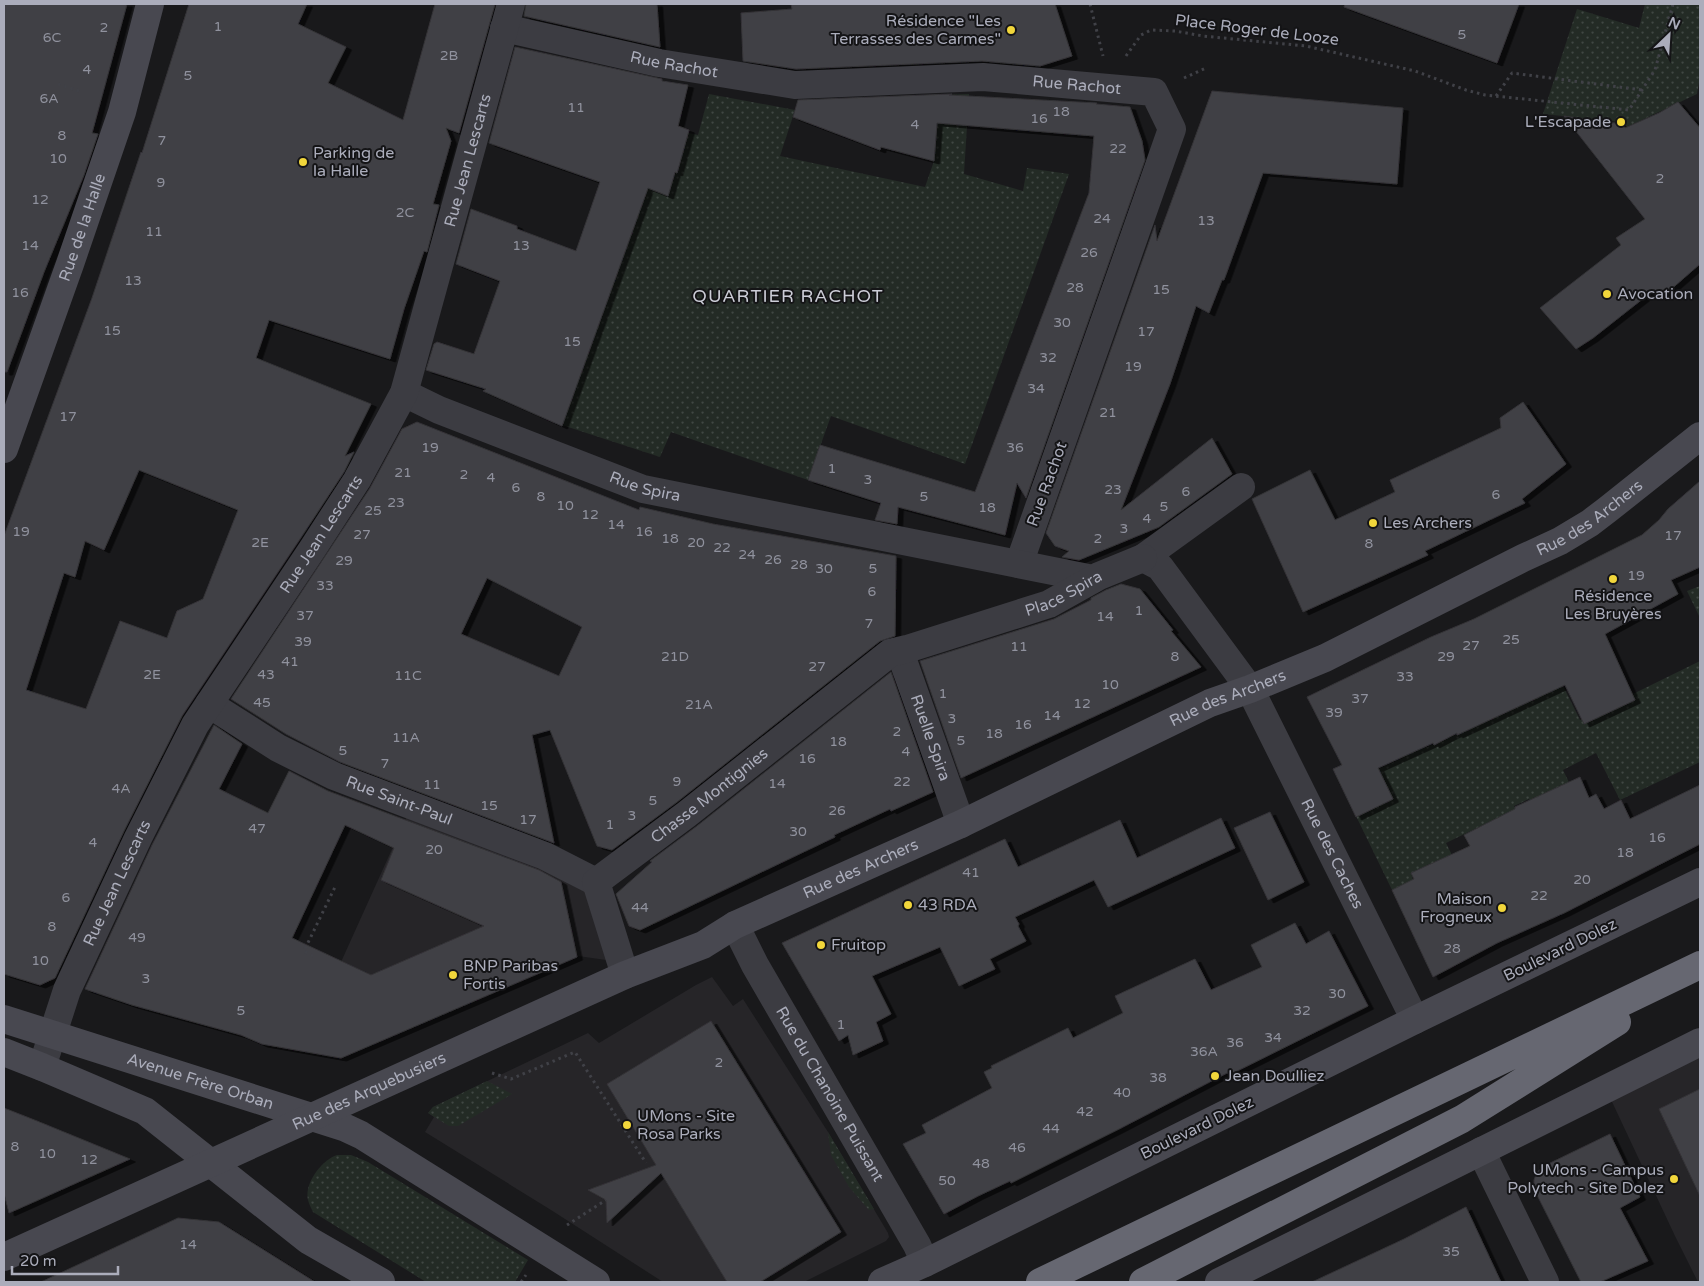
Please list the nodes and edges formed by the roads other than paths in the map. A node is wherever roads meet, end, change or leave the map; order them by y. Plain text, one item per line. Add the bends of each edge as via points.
1 (150, 4) edge
2 (508, 16) edge
3 (404, 393) junction
4 (1700, 436) edge
5 (4, 449) edge
6 (1241, 487) dead end
7 (898, 540) joint
8 (1143, 558) junction
9 (1019, 564) junction
10 (1093, 579) junction
11 (900, 652) junction
12 (1250, 688) junction
13 (208, 704) junction
14 (961, 824) junction
15 (596, 882) junction
16 (1700, 882) edge
17 (735, 925) junction
18 (1700, 965) edge
19 (1700, 969) edge
20 (625, 975) junction
21 (4, 1019) edge
22 (1415, 1020) junction
23 (53, 1034) junction
24 (1700, 1042) edge
25 (4, 1052) edge
26 (42, 1067) junction
27 (311, 1117) junction
28 (1480, 1151) junction
29 (212, 1163) junction
30 (4, 1257) edge
31 (925, 1263) junction
32 (381, 1282) edge
33 (596, 1282) edge
34 (882, 1282) edge
35 (1040, 1282) edge
36 (1143, 1282) edge
37 (1219, 1282) edge
38 (1545, 1282) edge

1 - 5 street, Rue de la Halle via 122,112
2 - 3 street, Rue Jean Lescarts
2 - 9 street, Rue Rachot via 659,62 796,85 983,77 1154,92 1172,129
3 - 7 street, Rue Spira via 439,410 643,489
3 - 13 street, Rue Jean Lescarts via 358,480
4 - 12 street, Rue des Archers via 1607,510 1560,541 1324,658
6 - 8 street
7 - 9 street, Place Spira
8 - 10 street
8 - 12 street, Rue des Caches via 1160,567
9 - 10 street, Place Spira
10 - 11 street, Place Spira via 1049,604
11 - 14 street, Ruelle Spira
11 - 15 street, Chasse Montignies via 890,653
12 - 14 street, Rue des Archers via 1210,703
12 - 22 street, Rue des Caches
13 - 15 street, Rue Saint-Paul via 278,748 334,776 545,856
13 - 23 street, Rue Jean Lescarts via 67,990
14 - 17 street, Rue des Archers
15 - 20 street
16 - 22 street, Boulevard Dolez
17 - 20 street, Rue des Arquebusiers via 703,945
17 - 31 street, Rue du Chanoine Puissant via 754,965
18 - 35 highway
19 - 36 highway via 1462,1119
20 - 27 street, Rue des Arquebusiers
21 - 23 street, Avenue Frère Orban
22 - 31 street, Boulevard Dolez
23 - 26 street, Rue Jean Lescarts
23 - 27 street, Avenue Frère Orban
24 - 28 street
25 - 26 street
26 - 29 street via 145,1111
27 - 29 street, Rue des Arquebusiers
27 - 33 street, Avenue Frère Orban via 361,1135
28 - 37 street
28 - 38 street
29 - 30 street, Rue des Arquebusiers
29 - 32 street via 308,1240
31 - 34 street, Boulevard Dolez

